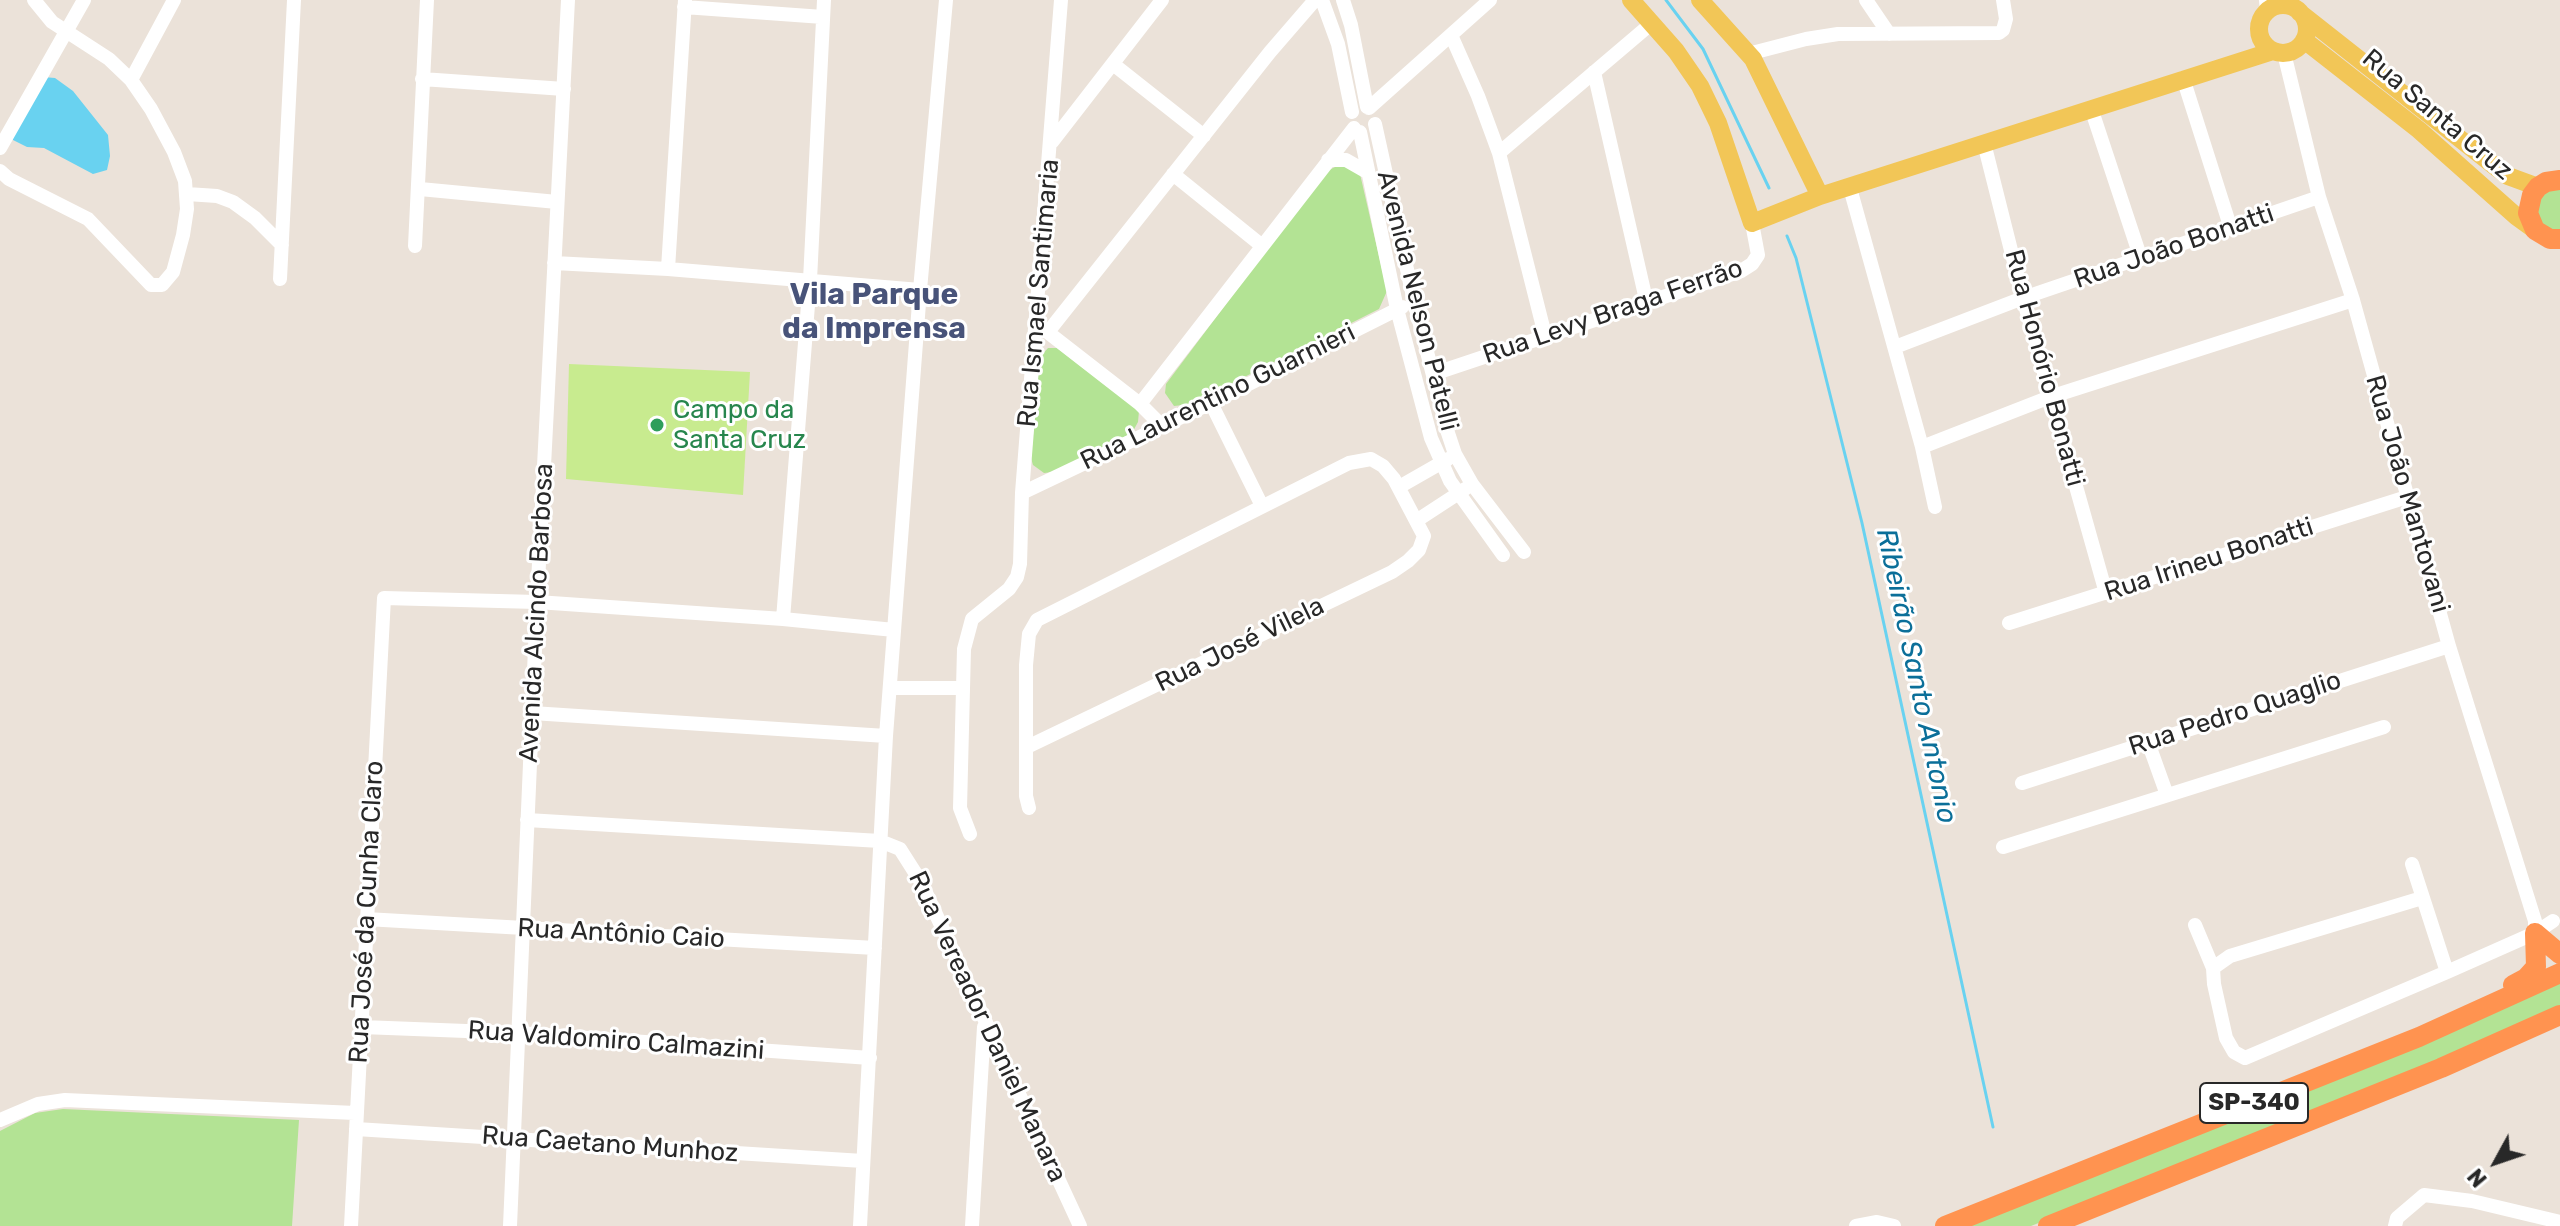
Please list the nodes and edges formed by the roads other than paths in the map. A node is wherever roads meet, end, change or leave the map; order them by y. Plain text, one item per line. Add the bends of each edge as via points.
1 (34, 0) edge
2 (84, 0) edge
3 (174, 0) edge
4 (294, 0) edge
5 (427, 0) edge
6 (568, 0) edge
7 (824, 0) edge
8 (946, 0) edge
9 (1061, 0) edge
10 (1162, 0) edge
11 (1315, 0) edge
12 (1322, 0) edge
13 (1343, 0) edge
14 (1490, 0) edge
15 (1631, 0) edge
16 (1700, 0) edge
17 (1866, 0) edge
18 (2003, 0) edge
19 (684, 3) edge
20 (2266, 6) edge
21 (2299, 12) junction
22 (823, 17) junction
23 (1652, 23) junction
24 (66, 31) junction
25 (2259, 32) junction
26 (1889, 34) junction
27 (1451, 35) junction
28 (2304, 40) junction
29 (2278, 52) junction
30 (1748, 54) junction
31 (1113, 64) junction
32 (2229, 65) junction
33 (1594, 72) junction
34 (2368, 77) junction
35 (2183, 78) junction
36 (422, 79) junction
37 (131, 80) junction
38 (564, 89) junction
39 (1368, 108) junction
40 (2091, 108) junction
41 (1352, 112) junction
42 (1375, 124) junction
43 (1357, 130) junction
44 (1204, 136) junction
45 (1052, 142) junction
46 (1984, 143) junction
47 (0, 148) edge
48 (1499, 153) junction
49 (1328, 160) junction
50 (0, 171) edge
51 (1367, 172) junction
52 (1173, 174) junction
53 (2560, 180) edge
54 (2538, 187) junction
55 (1850, 188) junction
56 (420, 189) junction
57 (187, 194) junction
58 (1820, 196) junction
59 (2319, 197) junction
60 (557, 202) junction
61 (1752, 223) junction
62 (2231, 229) junction
63 (2535, 230) junction
64 (2560, 239) edge
65 (282, 245) junction
66 (1261, 245) junction
67 (415, 246) dead end
68 (2560, 254) edge
69 (2141, 259) junction
70 (554, 263) junction
71 (668, 269) junction
72 (280, 279) dead end
73 (810, 280) junction
74 (920, 290) junction
75 (2023, 298) junction
76 (2353, 300) junction
77 (1414, 301) junction
78 (1647, 304) junction
79 (1397, 309) junction
80 (1043, 329) junction
81 (1545, 335) junction
82 (1895, 347) junction
83 (1433, 374) junction
84 (2050, 397) junction
85 (1211, 403) junction
86 (1140, 404) junction
87 (1161, 425) junction
88 (1922, 447) junction
89 (1455, 454) junction
90 (1440, 465) junction
91 (1472, 484) junction
92 (1399, 487) junction
93 (1022, 493) junction
94 (1458, 493) junction
95 (2407, 497) junction
96 (1262, 506) junction
97 (1935, 507) dead end
98 (1416, 521) junction
99 (1524, 552) dead end
100 (1503, 555) dead end
101 (2106, 593) junction
102 (537, 602) junction
103 (783, 619) junction
104 (2009, 623) dead end
105 (894, 630) junction
106 (2449, 646) junction
107 (890, 688) junction
108 (962, 688) junction
109 (532, 713) junction
110 (2384, 727) dead end
111 (886, 736) junction
112 (2148, 742) junction
113 (1027, 747) junction
114 (2022, 783) dead end
115 (2167, 795) junction
116 (1029, 808) dead end
117 (527, 820) junction
118 (970, 834) dead end
119 (880, 841) junction
120 (2003, 847) dead end
121 (2412, 864) dead end
122 (2422, 898) junction
123 (2551, 916) dead end
124 (366, 919) junction
125 (2195, 925) dead end
126 (2535, 927) junction
127 (523, 928) junction
128 (875, 948) junction
129 (2560, 954) edge
130 (2213, 968) junction
131 (2447, 972) junction
132 (2560, 973) edge
133 (2560, 1015) edge
134 (2461, 1019) junction
135 (984, 1022) junction
136 (362, 1027) junction
137 (518, 1033) junction
138 (870, 1058) junction
139 (0, 1120) edge
140 (356, 1121) junction
141 (514, 1138) junction
142 (863, 1161) junction
143 (2560, 1222) edge
144 (351, 1226) edge
145 (510, 1226) edge
146 (860, 1226) edge
147 (972, 1226) edge
148 (1080, 1226) edge
149 (1856, 1226) edge
150 (1894, 1226) edge
151 (1945, 1226) edge
152 (2048, 1226) edge
153 (2395, 1226) edge

1 - 24 street
2 - 24 street
3 - 37 street
4 - 65 street
5 - 36 street
6 - 38 street, Avenida Alcindo Barbosa
7 - 22 street
8 - 74 street
9 - 45 street, Rua Ismael Santimaria
10 - 31 street
11 - 44 street
12 - 41 street via 1338,44
13 - 39 street
14 - 27 street
15 - 23 main road
16 - 30 main road
17 - 26 street
18 - 26 street via 2003,30 1991,34
19 - 22 street
19 - 71 street
20 - 21 main road
20 - 25 main road
21 - 28 main road via 2306,25
21 - 34 main road, Rua Santa Cruz
22 - 73 street
23 - 33 street
23 - 61 main road via 1709,103
24 - 37 street
24 - 47 street
25 - 29 main road via 2266,47
25 - 32 main road
26 - 30 street via 1817,37
27 - 39 street
27 - 48 street
28 - 29 main road via 2296,49
28 - 34 main road, Rua Santa Cruz
29 - 32 main road
29 - 59 street, Rua João Mantovani
30 - 58 main road
31 - 44 street
31 - 45 street
32 - 35 main road
33 - 48 street
33 - 78 street
34 - 54 main road, Rua Santa Cruz via 2508,176
34 - 63 main road, Rua Santa Cruz via 2419,130
35 - 40 main road
35 - 62 street
36 - 38 street
36 - 56 street
37 - 57 street via 174,152
38 - 60 street, Avenida Alcindo Barbosa
39 - 41 street
39 - 42 street
40 - 46 main road
40 - 69 street
41 - 43 street via 1350,122
42 - 43 street via 1370,130
42 - 77 street, Avenida Nelson Patelli
43 - 49 street
43 - 51 street, Avenida Nelson Patelli
44 - 52 street
45 - 80 street, Rua Ismael Santimaria
46 - 55 main road
46 - 75 street, Rua Honório Bonatti
48 - 81 street
49 - 51 street via 1346,160
49 - 66 street
50 - 57 street via 88,219 148,283 160,286 173,272
51 - 79 street, Avenida Nelson Patelli
52 - 66 street
52 - 80 street
53 - 54 highway
54 - 63 highway via 2528,203
55 - 58 main road
55 - 82 street
56 - 60 street
56 - 67 street
57 - 65 street via 233,202
58 - 61 main road
59 - 62 street, Rua João Bonatti
59 - 76 street, Rua João Mantovani
60 - 70 street, Avenida Alcindo Barbosa
61 - 78 street, Rua Levy Braga Ferrão via 1758,252 1749,267
62 - 69 street, Rua João Bonatti
63 - 64 highway
63 - 68 highway
65 - 72 street
66 - 86 street
69 - 75 street, Rua João Bonatti
70 - 71 street
70 - 102 street, Avenida Alcindo Barbosa
71 - 73 street
73 - 74 street
73 - 103 street
74 - 105 street
75 - 82 street, Rua João Bonatti
75 - 84 street, Rua Honório Bonatti
76 - 84 street
76 - 95 street, Rua João Mantovani
77 - 79 street, Rua Laurentino Guarnieri
77 - 83 street, Avenida Nelson Patelli
78 - 81 street, Rua Levy Braga Ferrão
79 - 85 street, Rua Laurentino Guarnieri
79 - 90 street, Avenida Nelson Patelli
80 - 86 street
80 - 93 street, Rua Ismael Santimaria
81 - 83 street, Rua Levy Braga Ferrão
82 - 88 street
83 - 89 street, Avenida Nelson Patelli
84 - 88 street
84 - 101 street, Rua Honório Bonatti
85 - 87 street, Rua Laurentino Guarnieri
85 - 96 street
86 - 87 street
87 - 93 street, Rua Laurentino Guarnieri
88 - 97 street
89 - 90 street
89 - 91 street, Avenida Nelson Patelli
90 - 92 street
90 - 94 street, Avenida Nelson Patelli
91 - 94 street
91 - 99 street, Avenida Nelson Patelli
92 - 96 street via 1383,466 1364,459
92 - 98 street
93 - 108 street, Rua Ismael Santimaria via 1020,564 1013,584 969,625
94 - 98 street
94 - 100 street, Avenida Nelson Patelli
95 - 101 street, Rua Irineu Bonatti
95 - 106 street, Rua João Mantovani
96 - 113 street via 1042,616 1028,642
98 - 113 street, Rua José Vilela via 1423,542 1392,572
101 - 104 street, Rua Irineu Bonatti
102 - 103 street
102 - 109 street, Avenida Alcindo Barbosa
102 - 124 street, Rua José da Cunha Claro via 384,598
103 - 105 street
105 - 107 street
106 - 112 street, Rua Pedro Quaglio
106 - 126 street, Rua João Mantovani
107 - 108 street
107 - 111 street
108 - 118 street via 960,808
109 - 111 street
109 - 117 street, Avenida Alcindo Barbosa
110 - 115 street
111 - 119 street
112 - 114 street, Rua Pedro Quaglio
112 - 115 street
113 - 116 street
115 - 120 street
117 - 119 street
117 - 127 street, Avenida Alcindo Barbosa
119 - 128 street
119 - 135 street, Rua Vereador Daniel Manara via 900,849 914,869
121 - 122 street
122 - 130 street via 2230,956
122 - 131 street
123 - 126 street
124 - 127 street, Rua Antônio Caio
124 - 136 street, Rua José da Cunha Claro
125 - 130 street
126 - 129 highway
126 - 131 street
126 - 134 highway via 2533,972
127 - 128 street, Rua Antônio Caio
127 - 137 street, Avenida Alcindo Barbosa
128 - 138 street
130 - 131 street via 2226,1038 2239,1056 2251,1056
132 - 134 highway, SP-340
133 - 152 highway, SP-340
134 - 151 highway, SP-340
135 - 147 street
135 - 148 street, Rua Vereador Daniel Manara
136 - 137 street, Rua Valdomiro Calmazini
136 - 140 street, Rua José da Cunha Claro
137 - 138 street, Rua Valdomiro Calmazini
137 - 141 street, Avenida Alcindo Barbosa
138 - 142 street
139 - 140 street, Rua Caetano Munhoz via 38,1104 65,1100
140 - 141 street, Rua Caetano Munhoz
140 - 144 street, Rua José da Cunha Claro
141 - 142 street, Rua Caetano Munhoz
141 - 145 street, Avenida Alcindo Barbosa
142 - 146 street
143 - 153 street via 2424,1195 2397,1218
149 - 150 street

